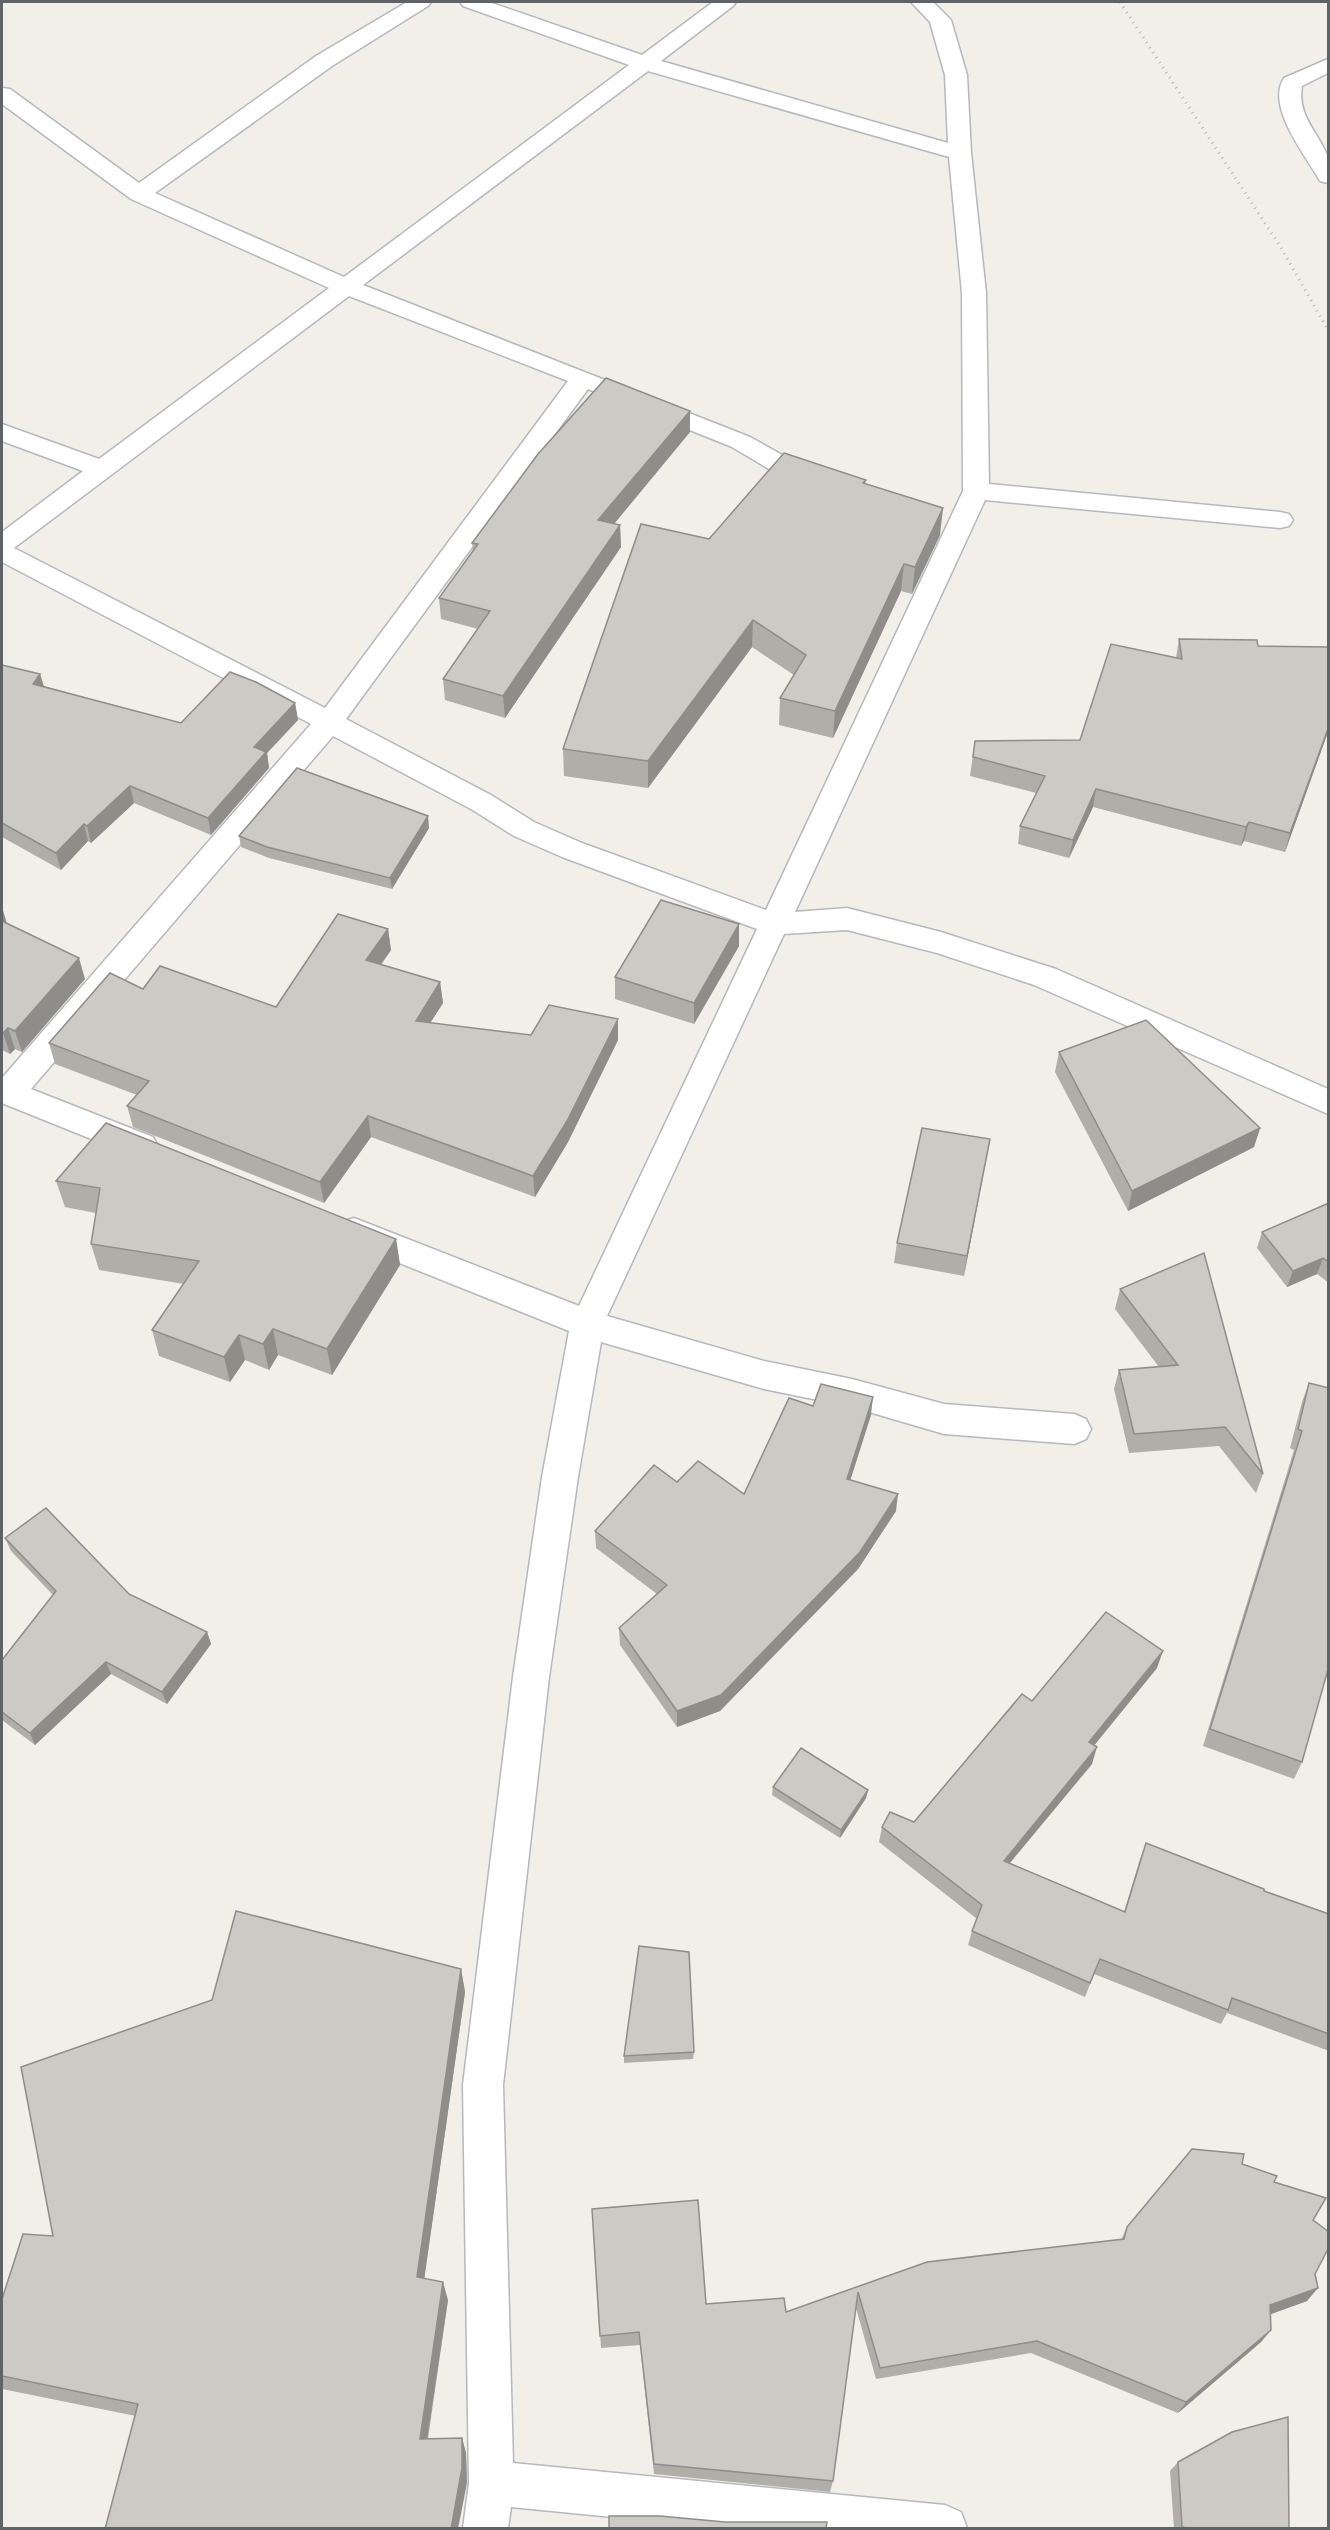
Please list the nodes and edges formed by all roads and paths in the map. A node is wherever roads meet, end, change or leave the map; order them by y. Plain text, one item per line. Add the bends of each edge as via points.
1 (421, 2) edge
2 (470, 2) edge
3 (726, 2) edge
4 (921, 2) edge
5 (645, 63) junction
6 (1329, 65) edge
7 (2, 94) edge
8 (960, 153) junction
9 (1329, 176) edge
10 (139, 194) junction
11 (348, 287) junction
12 (583, 378) junction
13 (2, 432) edge
14 (103, 469) junction
15 (841, 488) edge
16 (976, 490) junction
17 (1280, 520) dead end
18 (2, 544) edge
19 (2, 552) edge
20 (329, 722) junction
21 (774, 924) junction
22 (5, 1092) edge
23 (1329, 1102) edge
24 (165, 1155) edge
25 (332, 1222) edge
26 (587, 1323) junction
27 (1074, 1429) dead end
28 (491, 2483) junction
29 (486, 2529) edge
30 (945, 2529) edge

1 - 10 street via 324,61
2 - 5 street
3 - 5 street
4 - 8 street via 940,20 956,75
5 - 8 street
5 - 11 street
6 - 9 street via 1292,82 1289,100 1294,116
7 - 10 street
8 - 16 street via 974,293
10 - 11 street
11 - 12 street
11 - 14 street
12 - 15 street via 741,442 793,472
12 - 20 street
13 - 14 street
14 - 18 street
16 - 17 street
16 - 21 street via 954,515
19 - 20 street
20 - 21 street via 524,829
20 - 22 street
21 - 23 street via 847,919 951,946 1045,977
21 - 26 street
22 - 24 street
25 - 26 street
26 - 27 street via 764,1376 852,1393 944,1419
26 - 28 street via 531,1677 483,2085
28 - 29 street
28 - 30 street

